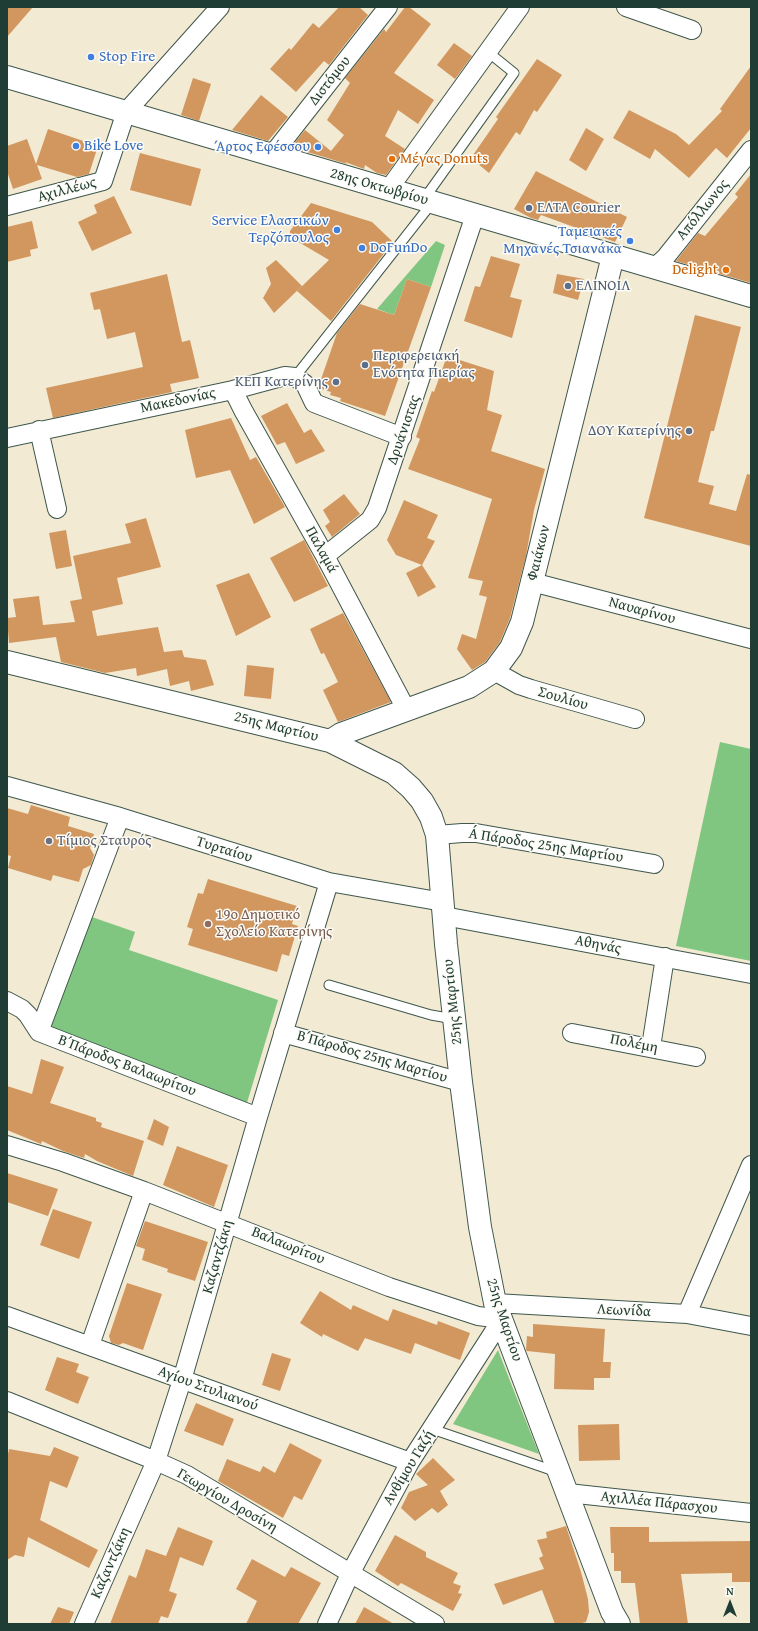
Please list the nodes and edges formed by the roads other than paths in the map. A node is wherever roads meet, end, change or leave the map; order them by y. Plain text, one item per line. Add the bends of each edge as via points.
1 (220, 7) edge
2 (388, 7) edge
3 (520, 7) edge
4 (626, 7) edge
5 (692, 30) dead end
6 (488, 52) junction
7 (7, 77) edge
8 (126, 112) junction
9 (751, 150) edge
10 (272, 155) junction
11 (388, 190) junction
12 (428, 201) junction
13 (7, 206) edge
14 (476, 215) junction
15 (613, 256) junction
16 (654, 268) junction
17 (751, 296) edge
18 (295, 377) junction
19 (233, 390) junction
20 (39, 430) junction
21 (402, 437) junction
22 (7, 438) edge
23 (57, 509) dead end
24 (325, 556) junction
25 (532, 582) junction
26 (751, 639) edge
27 (7, 662) edge
28 (494, 671) junction
29 (407, 711) junction
30 (635, 719) dead end
31 (330, 741) junction
32 (7, 786) edge
33 (120, 817) junction
34 (437, 835) junction
35 (654, 864) dead end
36 (329, 882) junction
37 (444, 909) junction
38 (665, 957) junction
39 (751, 974) edge
40 (329, 985) dead end
41 (7, 1001) edge
42 (455, 1019) junction
43 (39, 1032) junction
44 (283, 1033) junction
45 (572, 1033) dead end
46 (651, 1047) junction
47 (696, 1057) dead end
48 (461, 1082) junction
49 (258, 1117) junction
50 (7, 1145) edge
51 (751, 1165) edge
52 (144, 1191) junction
53 (228, 1223) junction
54 (498, 1311) junction
55 (687, 1314) junction
56 (7, 1316) edge
57 (751, 1326) edge
58 (90, 1346) junction
59 (182, 1380) junction
60 (7, 1401) edge
61 (432, 1429) junction
62 (156, 1461) junction
63 (410, 1462) junction
64 (560, 1473) junction
65 (568, 1493) junction
66 (751, 1513) edge
67 (350, 1574) junction
68 (612, 1620) edge
69 (428, 1622) edge
70 (84, 1624) edge
71 (327, 1624) edge

1 - 8 street
2 - 10 street, Διστόμου
3 - 6 street
4 - 5 street
6 - 11 street
6 - 12 lane via 514,73
7 - 8 street, 28ης Οκτωβρίου
8 - 10 street, 28ης Οκτωβρίου
8 - 13 street, Αχιλλέως via 103,180
9 - 16 street, Απόλλωνος via 665,258
10 - 11 street, 28ης Οκτωβρίου
11 - 12 street, 28ης Οκτωβρίου
12 - 14 street, 28ης Οκτωβρίου
12 - 18 lane
14 - 15 street, 28ης Οκτωβρίου
14 - 21 street, Δρυάνιστας
15 - 16 street, 28ης Οκτωβρίου
15 - 25 street, Φαιάκων
16 - 17 street, 28ης Οκτωβρίου
18 - 19 street, Μακεδονίας via 285,376
18 - 21 street via 305,384 314,403
19 - 20 street, Μακεδονίας
19 - 24 street, Παλαμά
20 - 22 street, Μακεδονίας
20 - 23 street
21 - 24 street, Δρυάνιστας via 374,514
24 - 29 street, Παλαμά
25 - 26 street, Ναυαρίνου
25 - 28 street, Φαιάκων via 522,622 511,648
27 - 31 street, 25ης Μαρτίου
28 - 29 street, Φαιάκων via 468,687
28 - 30 street, Σουλίου via 519,685
29 - 31 street, Φαιάκων via 341,734
31 - 34 street, 25ης Μαρτίου via 394,773 422,801
32 - 33 street, Τυρταίου
33 - 36 street, Τυρταίου
33 - 43 street
34 - 35 street, Α΄ Πάροδος 25ης Μαρτίου via 476,833
34 - 37 street, 25ης Μαρτίου
36 - 37 street, Τυρταίου
36 - 44 street, Καζαντζάκη
37 - 38 street, Αθηνάς
37 - 42 street, 25ης Μαρτίου
38 - 39 street, Αθηνάς
38 - 46 street
40 - 42 lane via 431,1015
41 - 43 street, Β΄ Πάροδος Βαλαωρίτου via 25,1012
42 - 48 street, 25ης Μαρτίου
43 - 49 street, Β΄ Πάροδος Βαλαωρίτου
44 - 48 street, Β΄ Πάροδος 25ης Μαρτίου
44 - 49 street, Καζαντζάκη
45 - 46 street, Πολέμη
46 - 47 street, Πολέμη
48 - 54 street, 25ης Μαρτίου via 480,1227
49 - 53 street, Καζαντζάκη
50 - 52 street, Βαλαωρίτου
51 - 55 street
52 - 53 street, Βαλαωρίτου
52 - 58 street
53 - 54 street, Βαλαωρίτου via 389,1287 478,1316
53 - 59 street, Καζαντζάκη
54 - 55 street, Λεωνίδα
54 - 61 street, Ανθίμου Γαζή
54 - 64 street, 25ης Μαρτίου
55 - 57 street, Λεωνίδα
56 - 58 street, Αγίου Στυλιανού
58 - 59 street, Αγίου Στυλιανού
59 - 62 street, Καζαντζάκη
59 - 63 street, Αγίου Στυλιανού
60 - 62 street, Γεωργίου Δροσίνη
61 - 63 street, Ανθίμου Γαζή
61 - 64 lane
62 - 67 street, Γεωργίου Δροσίνη via 187,1475
62 - 70 street, Καζαντζάκη
63 - 67 street, Ανθίμου Γαζή
64 - 65 street, 25ης Μαρτίου
65 - 66 street, Αχιλλέα Πάρασχου
65 - 68 street, 25ης Μαρτίου
67 - 69 street, Γεωργίου Δροσίνη
67 - 71 street, Ανθίμου Γαζή

